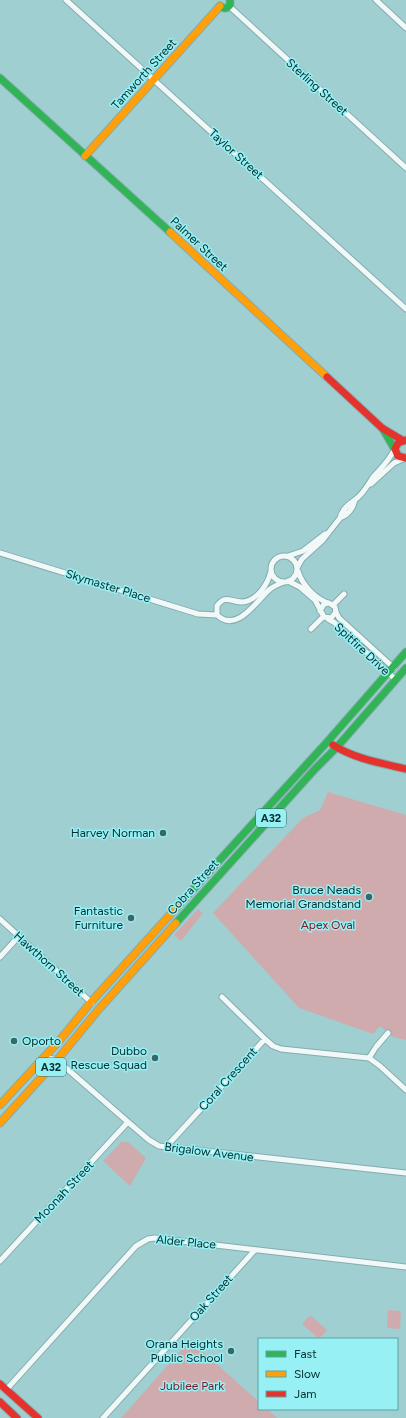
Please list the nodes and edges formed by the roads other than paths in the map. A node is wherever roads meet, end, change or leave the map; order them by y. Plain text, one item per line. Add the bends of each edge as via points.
1 (66, 0) edge
2 (376, 0) edge
3 (219, 3) edge
4 (230, 3) edge
5 (406, 28) edge
6 (0, 78) edge
7 (154, 80) junction
8 (85, 156) junction
9 (406, 168) edge
10 (406, 309) edge
11 (382, 428) junction
12 (404, 440) edge
13 (394, 449) junction
14 (404, 458) edge
15 (367, 487) junction
16 (328, 532) junction
17 (0, 553) edge
18 (288, 556) junction
19 (297, 569) junction
20 (271, 571) junction
21 (286, 582) junction
22 (344, 594) dead end
23 (331, 604) junction
24 (320, 611) junction
25 (336, 612) junction
26 (217, 615) junction
27 (323, 616) junction
28 (328, 619) junction
29 (311, 629) dead end
30 (406, 652) edge
31 (393, 667) junction
32 (404, 671) edge
33 (388, 673) junction
34 (396, 680) junction
35 (328, 741) junction
36 (337, 747) junction
37 (406, 768) edge
38 (0, 919) edge
39 (19, 936) junction
40 (0, 957) edge
41 (222, 997) dead end
42 (91, 1002) junction
43 (99, 1009) junction
44 (388, 1032) dead end
45 (265, 1039) junction
46 (44, 1057) junction
47 (369, 1058) junction
48 (57, 1060) junction
49 (406, 1090) edge
50 (0, 1106) edge
51 (128, 1122) junction
52 (0, 1123) edge
53 (166, 1147) junction
54 (406, 1173) edge
55 (255, 1250) junction
56 (0, 1261) edge
57 (406, 1266) edge
58 (0, 1384) edge
59 (6, 1390) junction
60 (0, 1402) edge
61 (17, 1418) edge
62 (38, 1418) edge
63 (104, 1418) edge

1 - 7 street, Taylor Street
2 - 5 street
3 - 4 main road via 225,8
3 - 7 main road, Tamworth Street
4 - 9 street, Sterling Street
6 - 8 main road, Palmer Street
7 - 8 main road, Tamworth Street
7 - 10 street, Taylor Street
8 - 11 main road, Palmer Street
11 - 12 main road, Palmer Street
11 - 13 main road, Palmer Street
12 - 13 main road via 396,443
13 - 14 main road, Palmer Street via 396,455
13 - 15 street
14 - 15 street via 394,463
15 - 16 street via 341,513
16 - 18 street via 302,551
16 - 19 street via 302,559
17 - 26 street, Skymaster Place via 198,614
18 - 19 street via 295,560
18 - 20 street via 277,558 272,564
19 - 21 street via 294,577
19 - 23 street via 306,586 322,601
20 - 21 street via 276,579
20 - 26 street via 267,582 256,596 243,602 222,601 217,606
21 - 24 street via 297,585 315,600
21 - 26 street, Skymaster Place via 270,589 240,617 228,620
22 - 23 street
23 - 24 street via 322,606
23 - 25 street
24 - 27 street
25 - 28 street
25 - 31 street, Spitfire Drive via 339,618
27 - 28 street
27 - 29 street
28 - 33 street, Spitfire Drive
30 - 31 main road, Cobra Street / A32
31 - 32 street, Spitfire Drive
31 - 33 main road, Cobra Street / A32
32 - 34 main road, Cobra Street / A32
33 - 34 street, Spitfire Drive
33 - 35 main road, Cobra Street / A32
34 - 36 main road, Cobra Street / A32
35 - 36 main road
35 - 42 main road, Cobra Street / A32
36 - 37 main road via 355,755
36 - 43 main road, Cobra Street / A32
38 - 39 street, Hawthorn Street
39 - 40 street
39 - 42 street, Hawthorn Street
41 - 45 street
42 - 43 street, Hawthorn Street
42 - 46 main road, Cobra Street / A32
43 - 48 main road, Cobra Street / A32
44 - 47 street
45 - 47 street, Coral Crescent via 281,1049
45 - 53 street, Coral Crescent
46 - 48 street, Brigalow Avenue
46 - 50 main road, Cobra Street / A32
47 - 49 street
48 - 51 street, Brigalow Avenue
48 - 52 main road, Cobra Street / A32
51 - 53 street, Brigalow Avenue via 149,1140
51 - 56 street, Moonah Street
53 - 54 street, Brigalow Avenue
55 - 57 street, Alder Place
55 - 59 street, Alder Place via 155,1238 142,1242
55 - 63 street, Oak Street
58 - 59 main road
59 - 62 main road
60 - 61 main road

